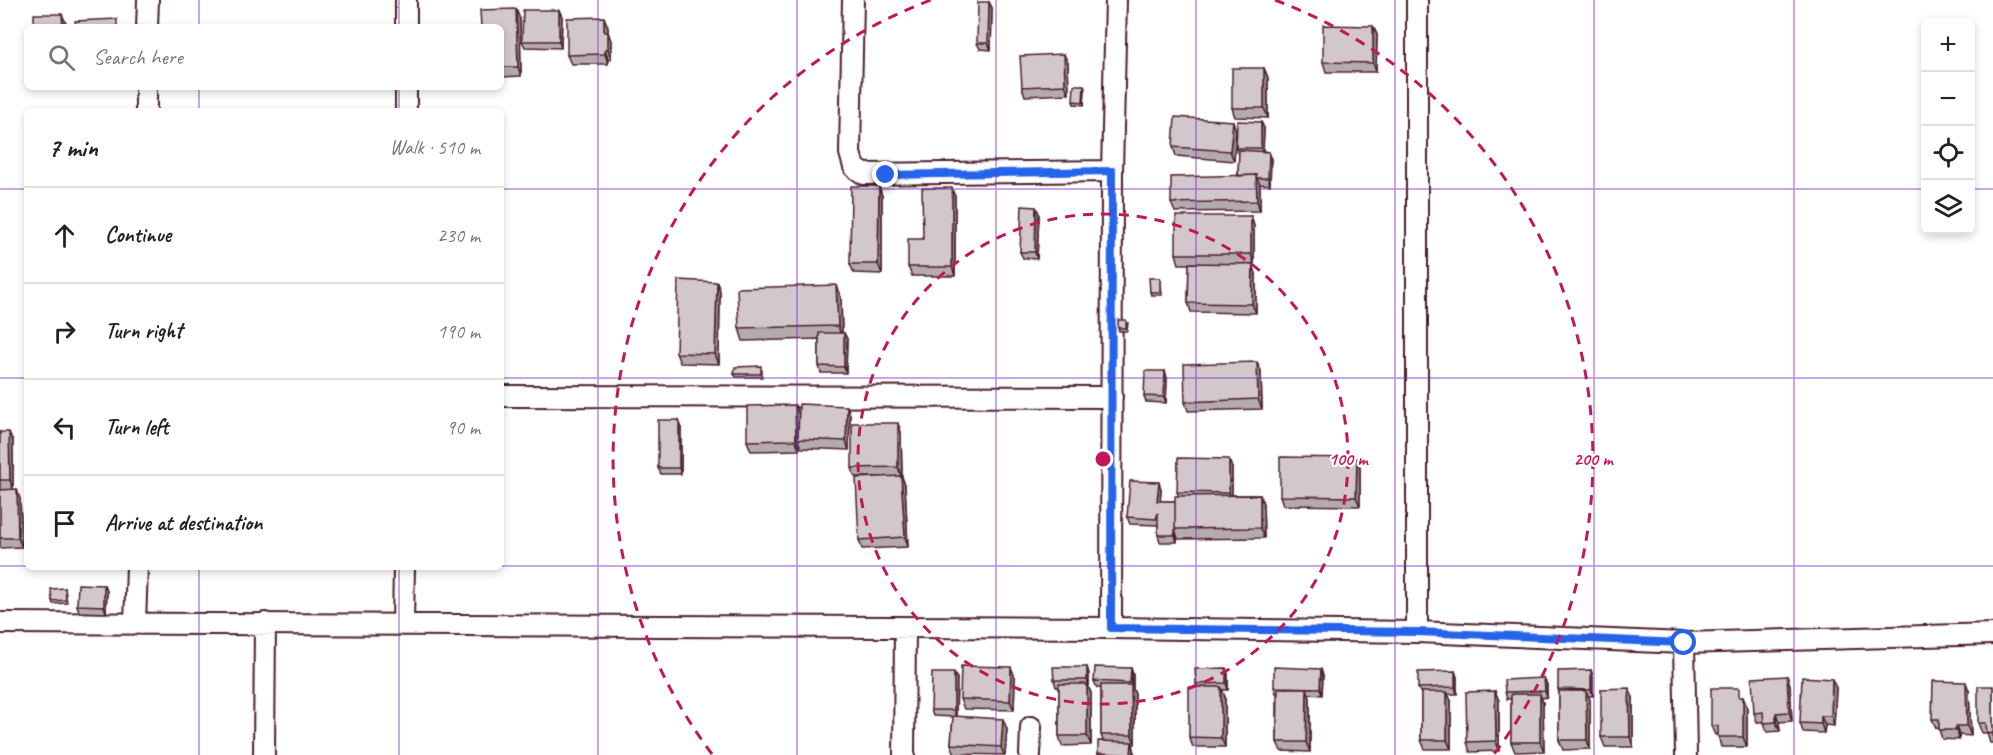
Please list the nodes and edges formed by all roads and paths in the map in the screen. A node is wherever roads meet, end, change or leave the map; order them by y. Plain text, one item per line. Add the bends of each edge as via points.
1 (148, 0) edge
2 (406, 0) edge
3 (853, 0) edge
4 (1116, 0) edge
5 (1417, 0) edge
6 (147, 24) edge
7 (406, 24) edge
8 (146, 90) edge
9 (406, 90) edge
10 (146, 108) edge
11 (405, 108) edge
12 (1112, 171) junction
13 (504, 396) edge
14 (1112, 397) junction
15 (137, 570) edge
16 (404, 570) edge
17 (0, 623) edge
18 (135, 623) junction
19 (265, 623) junction
20 (403, 624) junction
21 (905, 628) junction
22 (1111, 628) junction
23 (1417, 632) junction
24 (1993, 634) edge
25 (1684, 643) junction
26 (1031, 726) dead end
27 (264, 755) edge
28 (904, 755) edge
29 (1030, 755) edge
30 (1686, 755) edge

1 - 6 street
2 - 7 street
3 - 12 street via 850,153 854,167 864,174
4 - 12 street
5 - 23 street
8 - 10 street
9 - 11 street
12 - 14 street
13 - 14 street
14 - 22 street
15 - 18 street
16 - 20 street
17 - 18 street
18 - 19 street
19 - 20 street
19 - 27 street
20 - 21 street
21 - 22 street
21 - 28 street
22 - 23 street
23 - 25 street
24 - 25 street
25 - 30 street
26 - 29 street

